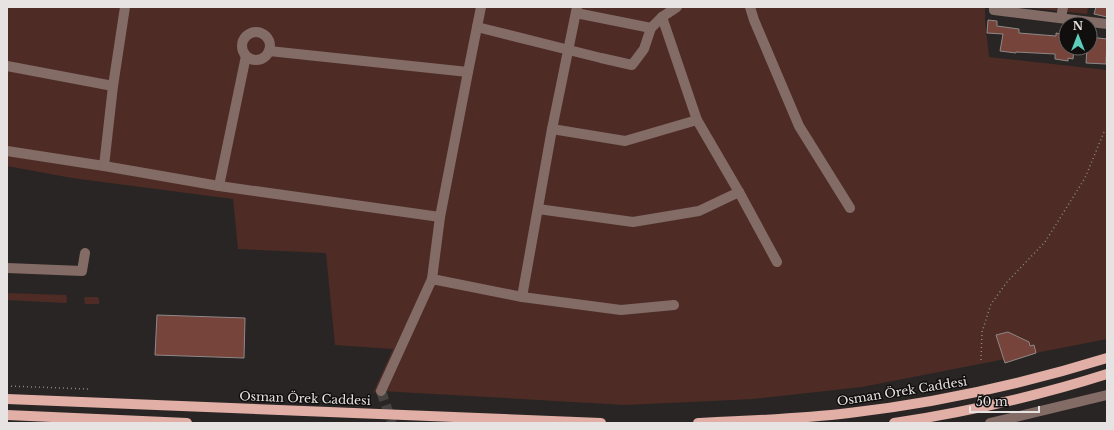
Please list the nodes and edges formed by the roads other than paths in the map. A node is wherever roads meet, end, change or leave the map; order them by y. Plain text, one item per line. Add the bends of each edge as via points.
1 (125, 7) edge
2 (481, 7) edge
3 (677, 7) edge
4 (750, 7) edge
5 (994, 7) edge
6 (576, 10) edge
7 (662, 17) junction
8 (1058, 18) edge
9 (477, 27) junction
10 (651, 28) junction
11 (269, 50) junction
12 (569, 50) junction
13 (246, 56) junction
14 (7, 66) edge
15 (468, 72) junction
16 (113, 86) junction
17 (697, 120) junction
18 (552, 129) junction
19 (7, 151) edge
20 (104, 166) junction
21 (219, 186) junction
22 (739, 192) junction
23 (850, 208) dead end
24 (538, 209) junction
25 (440, 217) junction
26 (85, 253) dead end
27 (777, 262) dead end
28 (7, 268) edge
29 (432, 279) junction
30 (522, 297) junction
31 (674, 305) dead end
32 (1107, 358) edge
33 (1107, 374) edge
34 (381, 391) tunnel mouth
35 (1107, 395) edge
36 (7, 399) edge
37 (7, 415) edge
38 (187, 423) edge
39 (601, 423) edge
40 (698, 423) edge
41 (894, 423) edge
42 (990, 423) edge

1 - 16 street
2 - 9 street
3 - 7 street
4 - 23 street via 798,126
5 - 8 street via 994,10
6 - 10 street
6 - 12 street
7 - 10 street
7 - 17 street
9 - 12 street
9 - 15 street
10 - 12 street via 644,49 632,64
11 - 13 street via 267,55 259,60
11 - 13 street via 270,41 267,37 260,32 250,32 242,43
11 - 15 street
12 - 18 street
13 - 21 street
14 - 16 street
15 - 25 street
16 - 20 street
17 - 18 street via 625,141
17 - 22 street
18 - 24 street
19 - 20 street
20 - 21 street
21 - 25 street
22 - 24 street via 699,211 633,222
22 - 27 street
24 - 30 street
25 - 29 street
26 - 28 street via 82,271
29 - 30 street
29 - 34 street
30 - 31 street via 621,310
32 - 40 main road, Osman Örek Caddesi via 989,390 907,405 798,418
33 - 41 main road via 987,405
35 - 42 street
36 - 39 main road, Osman Örek Caddesi
37 - 38 main road

